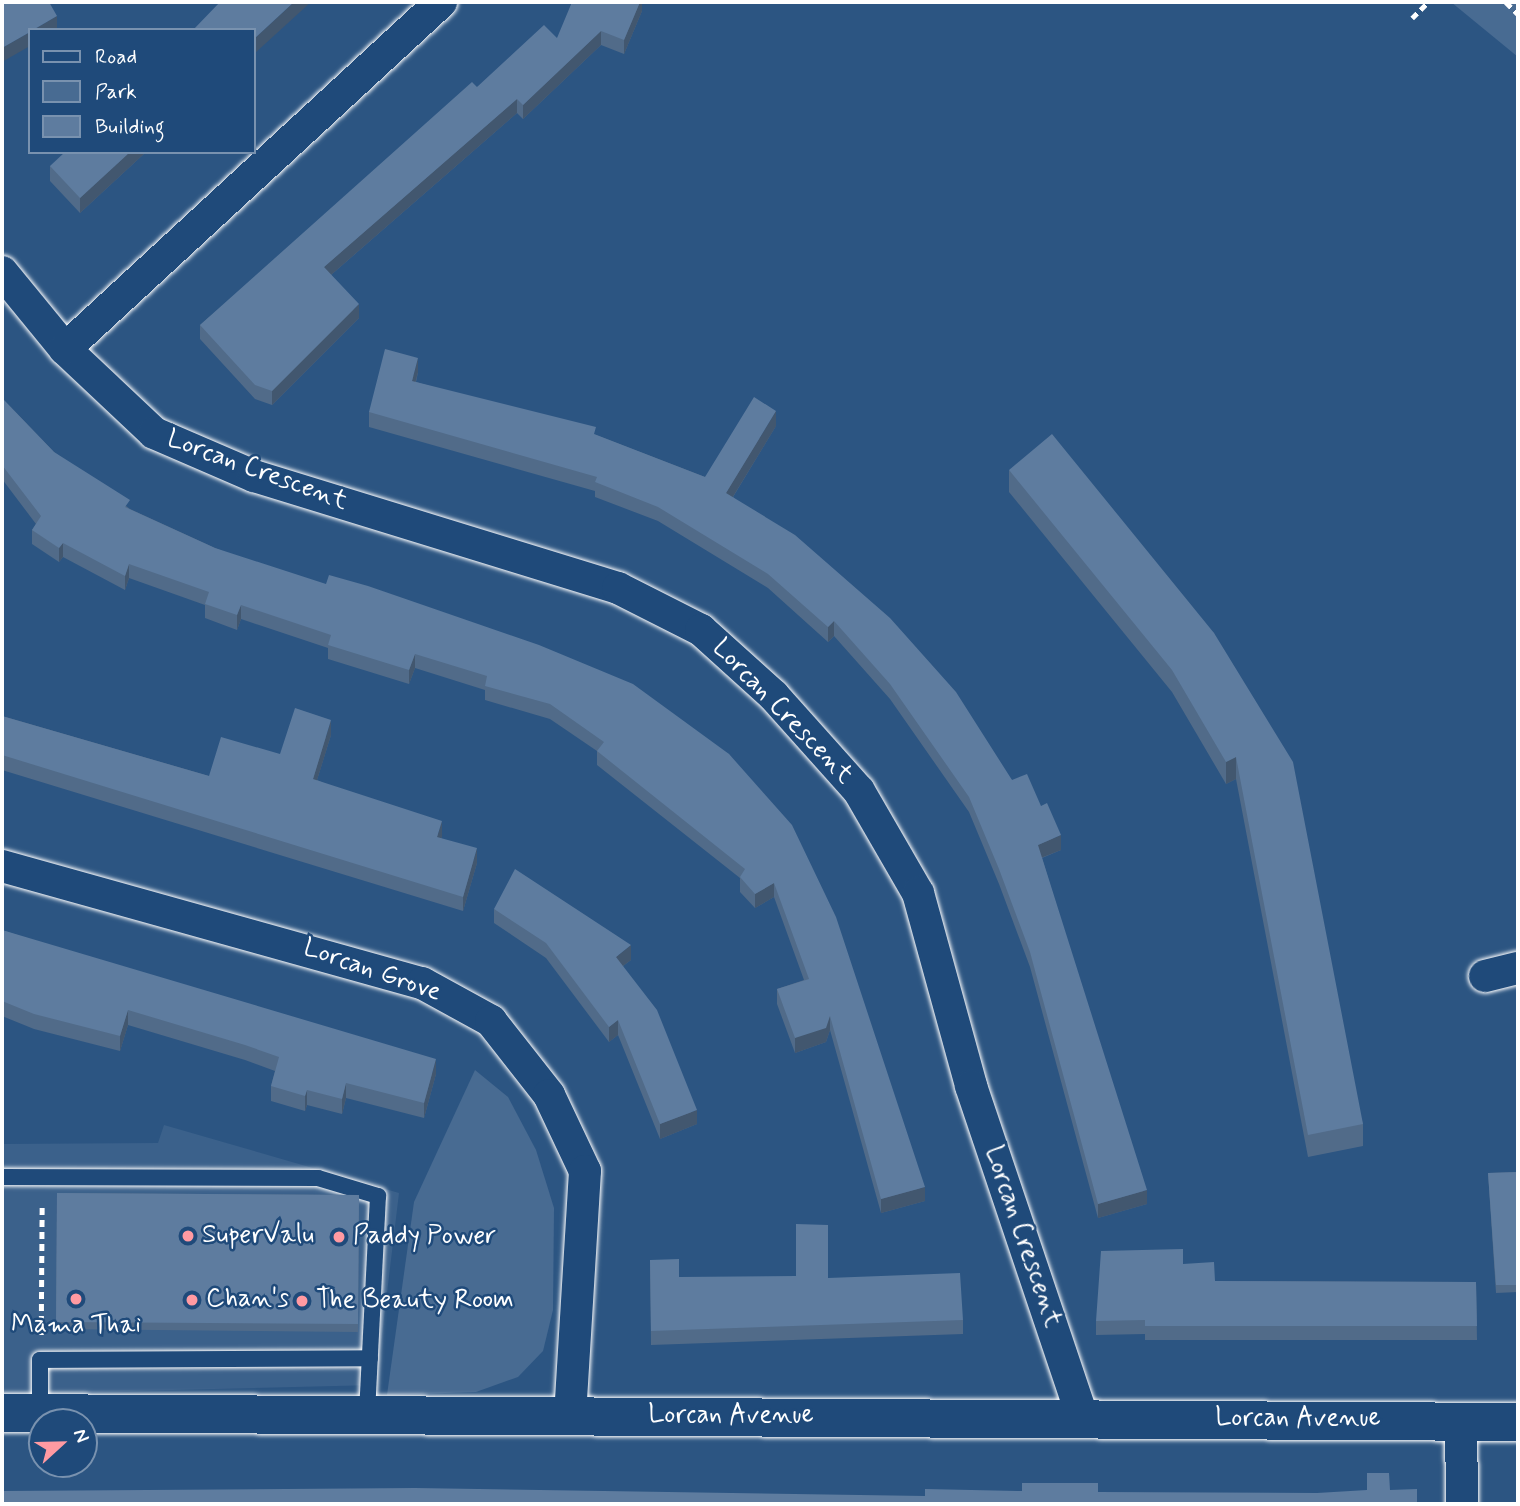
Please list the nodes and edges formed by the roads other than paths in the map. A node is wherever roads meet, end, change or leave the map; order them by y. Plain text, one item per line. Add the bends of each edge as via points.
1 (441, 2) edge
2 (2, 272) edge
3 (65, 349) junction
4 (2, 866) edge
5 (1518, 968) edge
6 (1485, 976) dead end
7 (2, 1177) edge
8 (370, 1359) junction
9 (40, 1408) edge
10 (2, 1413) edge
11 (28, 1413) edge
12 (98, 1413) edge
13 (367, 1415) junction
14 (570, 1416) junction
15 (1083, 1418) junction
16 (1461, 1420) junction
17 (1518, 1422) edge
18 (1462, 1504) edge

1 - 3 street
2 - 3 street, Lorcan Crescent
3 - 15 street, Lorcan Crescent via 154,433 254,476 618,588 701,630 774,696 859,791 918,893 971,1086
4 - 14 street, Lorcan Grove via 422,983 491,1021 550,1095 585,1171
5 - 6 street
7 - 8 lane via 318,1178 378,1196
8 - 9 lane via 40,1360
8 - 13 lane
10 - 11 street, Lorcan Avenue
12 - 13 street, Lorcan Avenue
13 - 14 street, Lorcan Avenue
14 - 15 street, Lorcan Avenue
15 - 16 street, Lorcan Avenue
16 - 17 street, Lorcan Avenue
16 - 18 street

